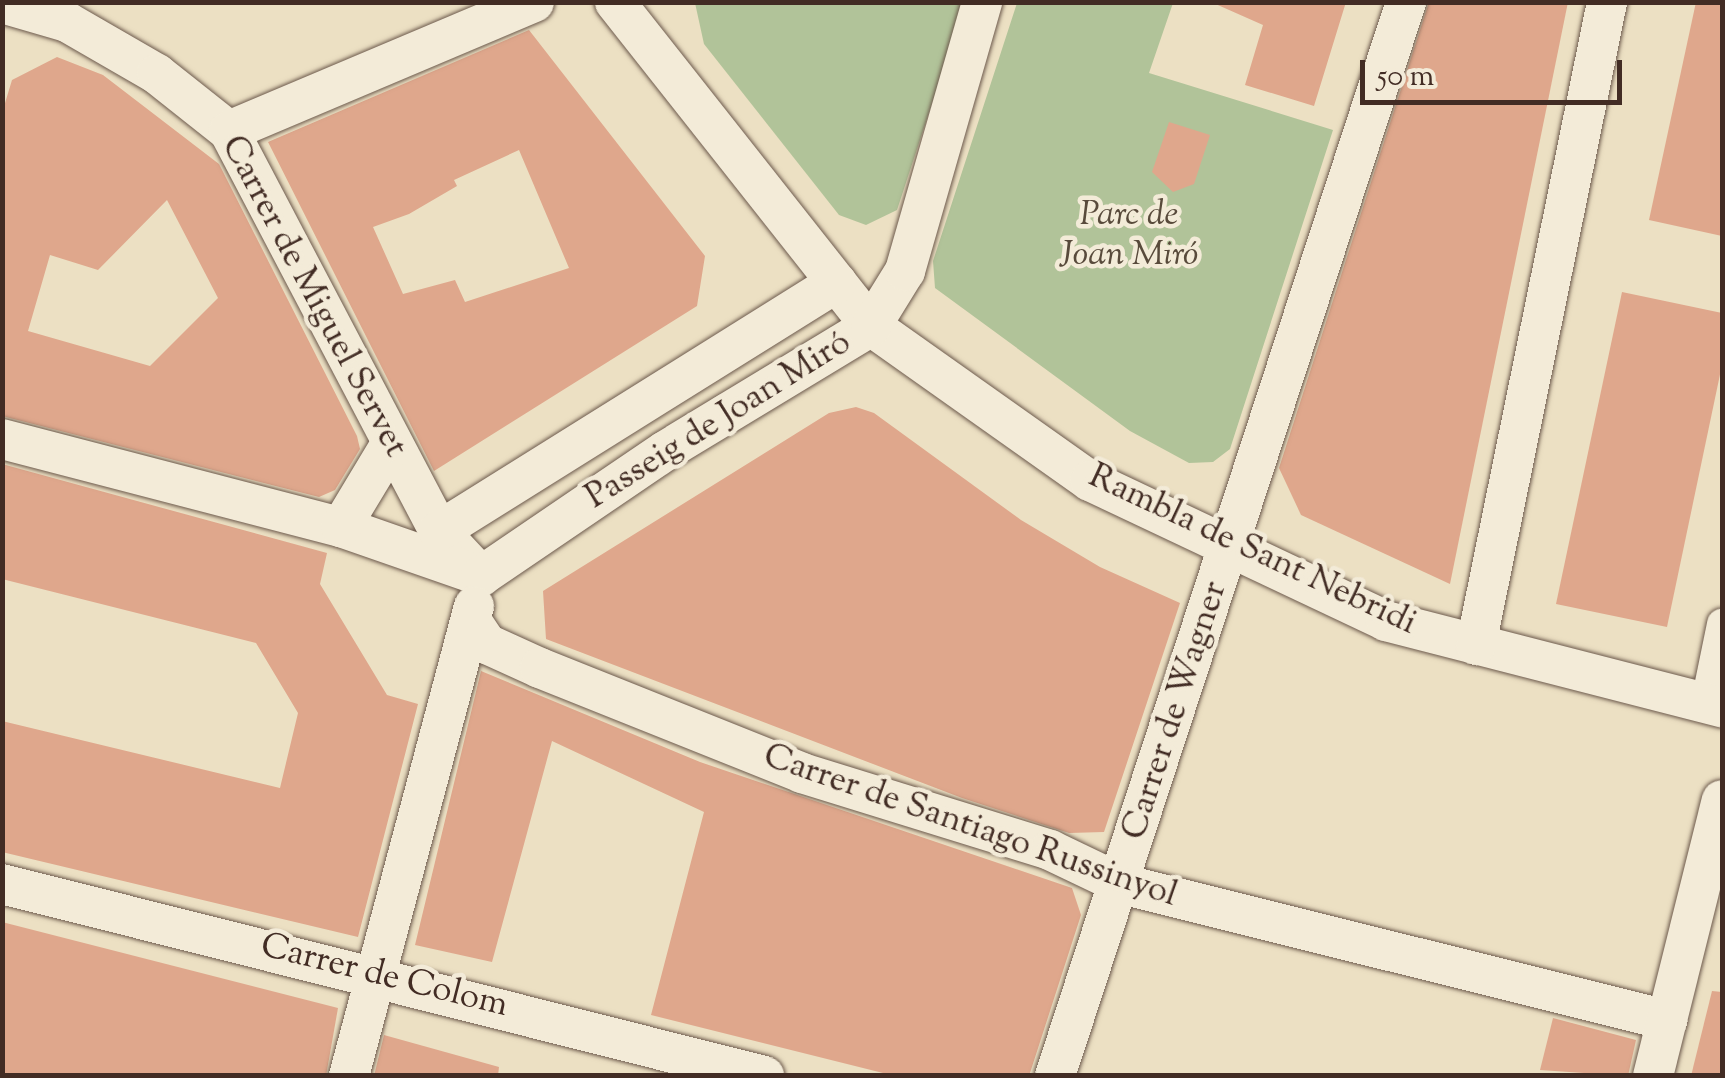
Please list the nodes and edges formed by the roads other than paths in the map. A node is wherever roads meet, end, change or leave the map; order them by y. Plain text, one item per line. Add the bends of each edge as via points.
1 (534, 2) edge
2 (614, 2) edge
3 (982, 2) edge
4 (1406, 2) edge
5 (1607, 2) edge
6 (4, 9) edge
7 (230, 131) junction
8 (837, 282) junction
9 (871, 326) junction
10 (2, 439) edge
11 (391, 444) junction
12 (341, 527) junction
13 (439, 531) junction
14 (1230, 548) junction
15 (482, 576) junction
16 (472, 622) junction
17 (1722, 624) edge
18 (1476, 645) junction
19 (1714, 704) edge
20 (1722, 800) edge
21 (2, 884) edge
22 (1121, 884) junction
23 (375, 973) junction
24 (1667, 1020) junction
25 (350, 1076) edge
26 (764, 1076) edge
27 (1055, 1076) edge
28 (1653, 1076) edge

1 - 7 street
2 - 8 street, Rambla de Sant Nebridi
3 - 9 street, Passeig de Joan Miró via 904,272
4 - 14 street, Carrer de Wagner
5 - 18 street
6 - 7 street, Carrer de Miguel Servet via 67,22 157,74
7 - 11 street, Carrer de Miguel Servet
8 - 9 street, Rambla de Sant Nebridi
8 - 13 street, Passeig de Joan Miró
9 - 14 street, Rambla de Sant Nebridi via 1090,481
9 - 15 street, Passeig de Joan Miró via 665,451
10 - 12 street
11 - 12 street
11 - 13 street, Carrer de Miguel Servet
12 - 15 street
13 - 15 street, Carrer de Miguel Servet
14 - 18 street, Rambla de Sant Nebridi via 1386,621
14 - 22 street, Carrer de Wagner
15 - 16 street
16 - 22 street, Carrer de Santiago Russinyol via 487,644 540,668 802,773 1050,850
16 - 23 street
17 - 19 street
18 - 19 street, Rambla de Sant Nebridi
20 - 24 street
21 - 23 street, Carrer de Colom
22 - 24 street, Carrer de Santiago Russinyol
22 - 27 street, Carrer de Wagner
23 - 25 street
23 - 26 street, Carrer de Colom
24 - 28 street

